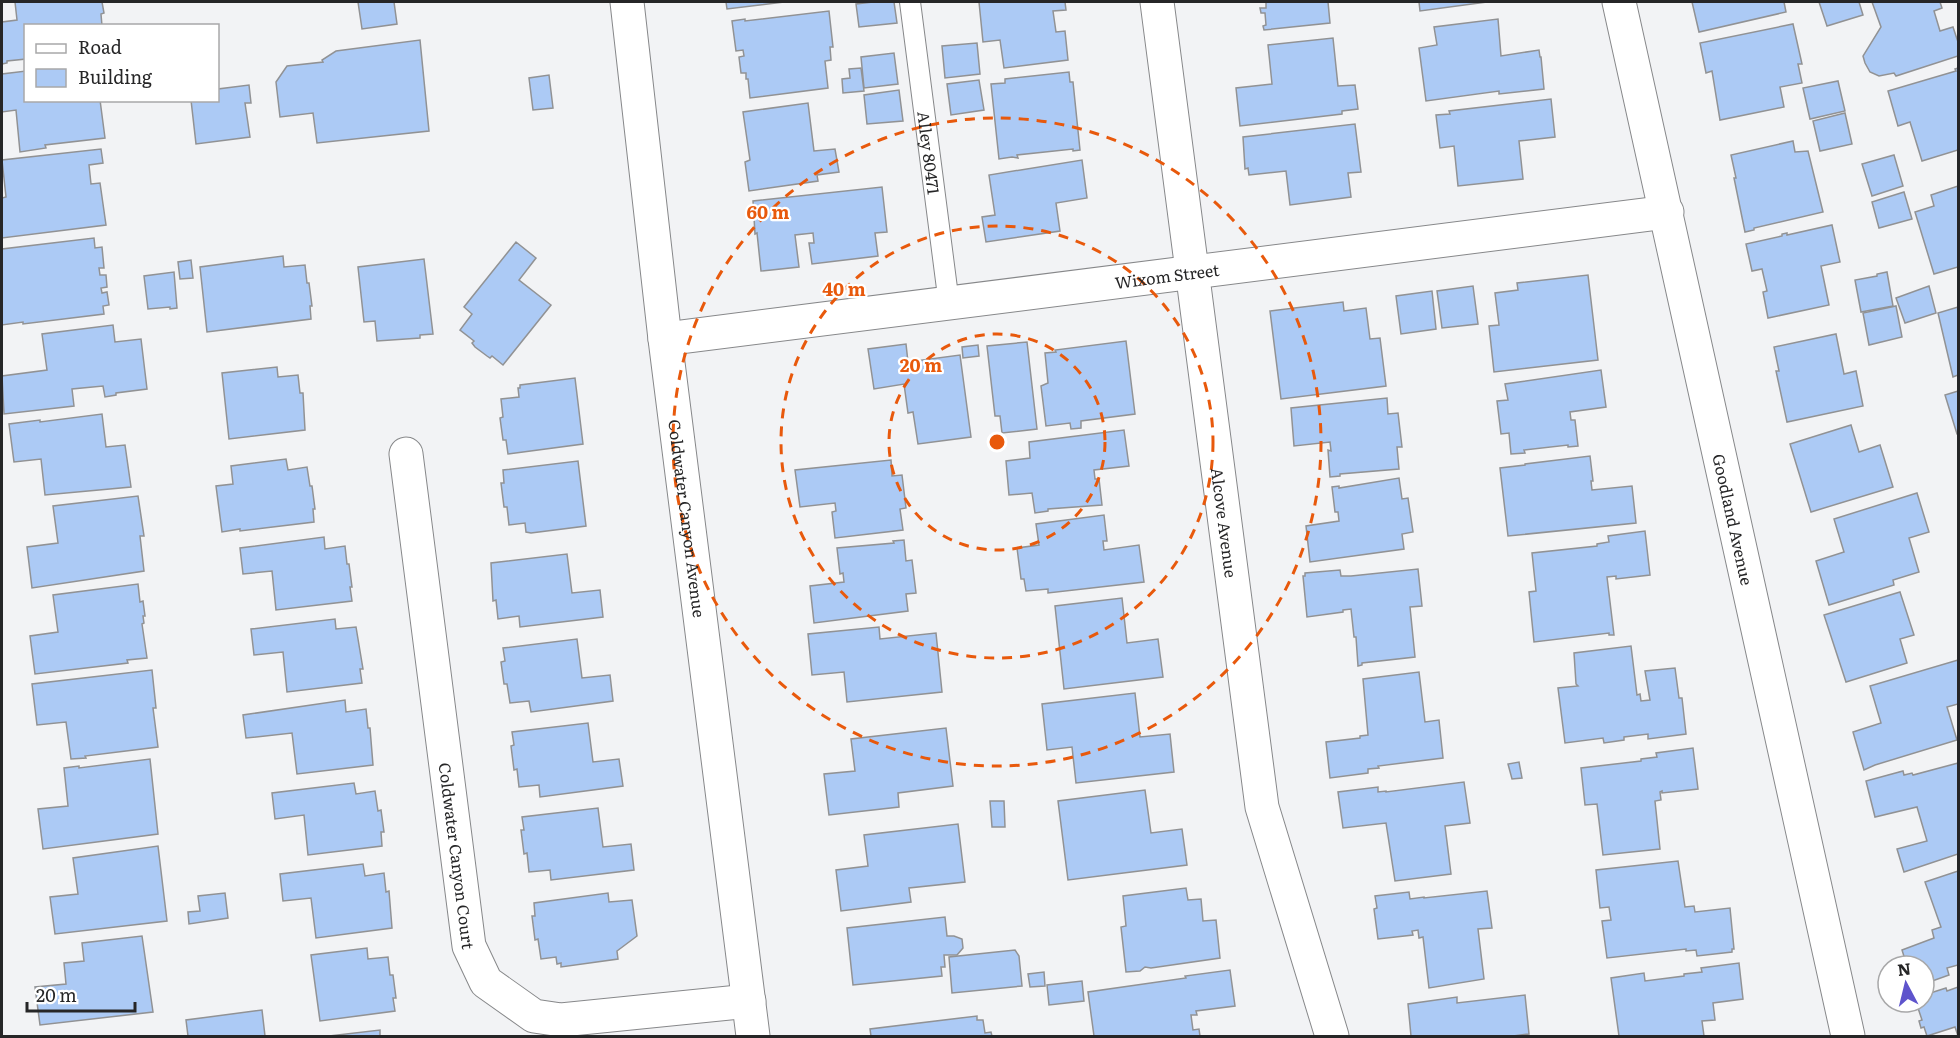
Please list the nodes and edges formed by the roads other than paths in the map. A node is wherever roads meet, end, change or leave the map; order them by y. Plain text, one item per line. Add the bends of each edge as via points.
1 (627, 2) edge
2 (910, 2) edge
3 (1157, 2) edge
4 (1619, 2) edge
5 (1667, 212) junction
6 (1192, 273) junction
7 (949, 304) junction
8 (665, 339) junction
9 (406, 454) dead end
10 (749, 1001) junction
11 (753, 1036) edge
12 (1332, 1036) edge
13 (1848, 1036) edge

1 - 8 street, Coldwater Canyon Avenue
2 - 7 lane, Alley 80471
3 - 6 street, Alcove Avenue
4 - 5 street, Goodland Avenue
5 - 6 street, Wixom Street
5 - 13 street, Goodland Avenue
6 - 7 street, Wixom Street
6 - 12 street, Alcove Avenue via 1262,807
7 - 8 street, Wixom Street
8 - 10 street, Coldwater Canyon Avenue
9 - 10 street, Coldwater Canyon Court via 469,946 486,982 534,1016 561,1020
10 - 11 street, Coldwater Canyon Avenue

